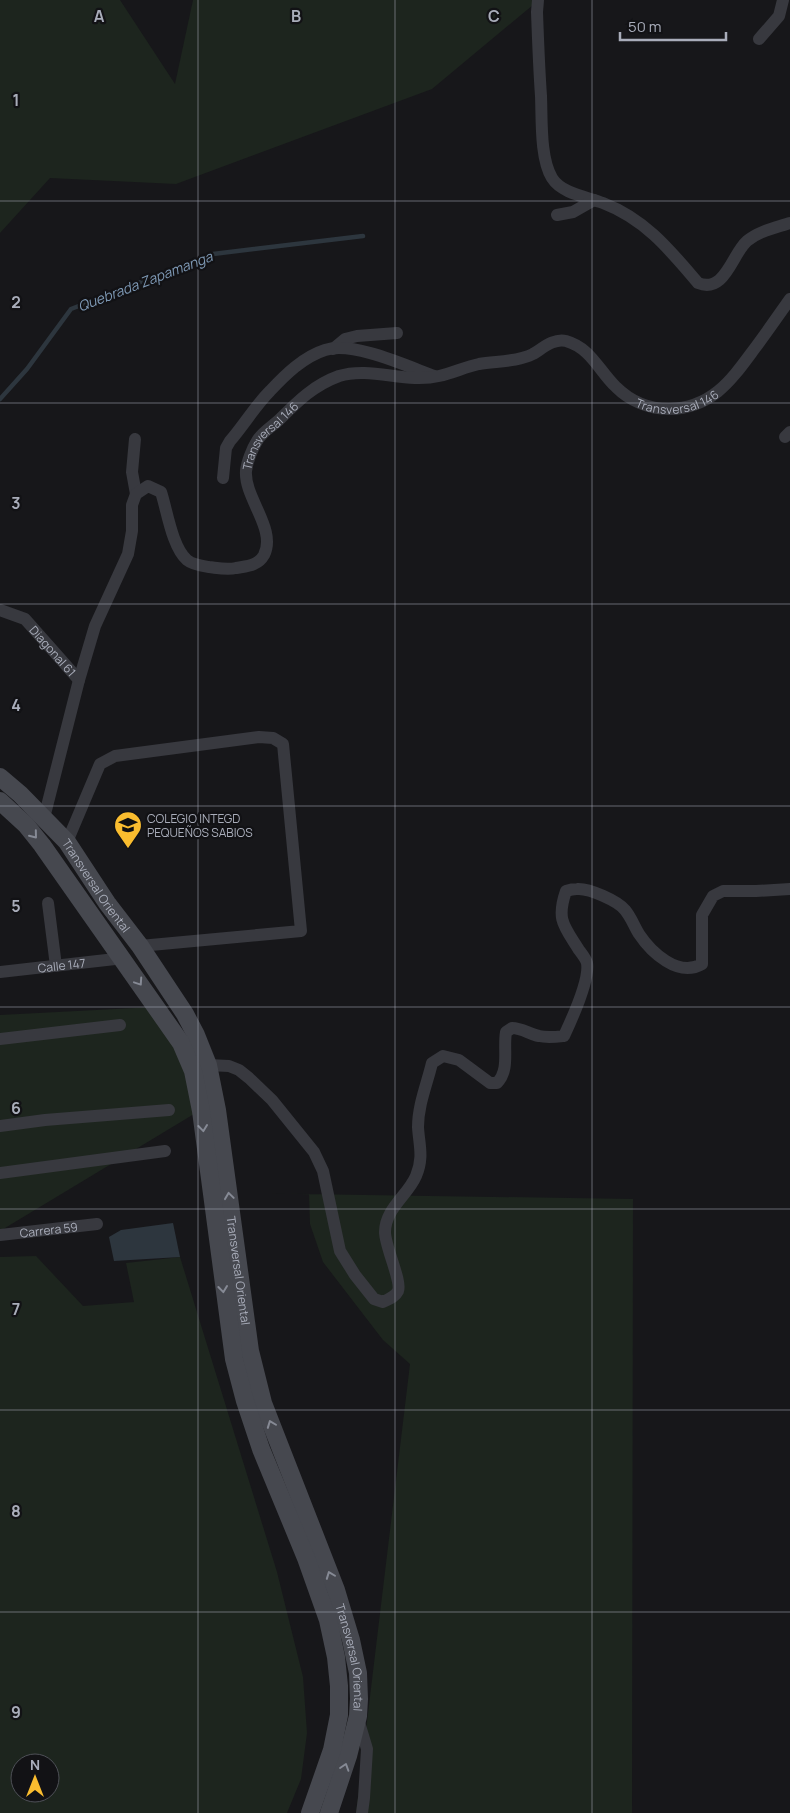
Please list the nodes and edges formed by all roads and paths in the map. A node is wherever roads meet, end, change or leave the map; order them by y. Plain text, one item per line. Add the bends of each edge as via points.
1 (538, 0) edge
2 (783, 0) edge
3 (759, 40) dead end
4 (594, 200) junction
5 (557, 215) dead end
6 (790, 223) edge
7 (790, 300) edge
8 (397, 333) dead end
9 (333, 349) junction
10 (437, 377) junction
11 (135, 439) dead end
12 (223, 478) dead end
13 (136, 494) junction
14 (0, 610) edge
15 (78, 680) junction
16 (0, 777) edge
17 (0, 801) edge
18 (44, 818) junction
19 (67, 842) junction
20 (790, 889) edge
21 (48, 903) dead end
22 (140, 946) junction
23 (124, 958) junction
24 (56, 966) junction
25 (0, 972) edge
26 (120, 1025) dead end
27 (0, 1039) edge
28 (208, 1065) junction
29 (169, 1110) dead end
30 (0, 1126) edge
31 (166, 1152) dead end
32 (0, 1173) edge
33 (97, 1224) dead end
34 (0, 1235) edge
35 (358, 1716) junction
36 (310, 1813) edge
37 (329, 1813) edge
38 (362, 1813) edge

1 - 4 street via 542,133 546,161 557,183
2 - 3 street via 779,16
4 - 5 street via 573,212
4 - 6 street via 634,218 665,244 698,283 705,286 729,270 745,243 758,234
7 - 10 street, Transversal 146 via 729,383 694,406 662,409 631,400 615,387 581,347 564,340 516,359 480,364
8 - 9 street via 345,339
9 - 10 street via 371,354
9 - 12 street via 302,361 269,391 226,448
10 - 13 street, Transversal 146 via 341,376 308,392 257,440 246,473 267,542 264,555 255,565 231,569 187,560 176,543 161,492 148,486
11 - 13 street via 132,472
13 - 15 street via 132,505 128,554 95,626
14 - 15 street, Diagonal 61 via 25,619
15 - 18 street
16 - 18 main road, Transversal Oriental
17 -> 23 main road, Transversal Oriental via 42,845
18 - 19 main road, Transversal Oriental
19 - 22 main road, Transversal Oriental
19 - 22 street via 100,764 114,756 259,737 273,738 282,744 301,931
20 - 28 street via 723,891 713,896 702,915 702,964 690,968 677,967 663,960 616,902 579,888 566,891 561,905 562,923 587,963 574,1015 564,1036 538,1036 521,1028 506,1032 505,1068 497,1083 490,1083 459,1060 443,1056 432,1063 420,1106 418,1127 422,1154 417,1175 388,1216 385,1231 389,1256 399,1283 392,1298 383,1302 374,1299 340,1251 323,1171 314,1152 272,1100 249,1078 229,1066
21 - 24 street
22 - 28 main road, Transversal Oriental via 185,1014
23 - 24 street, Calle 147
23 -> 36 main road, Transversal Oriental via 182,1043 193,1071 234,1359 261,1449 328,1620 336,1657 339,1716 332,1750
24 - 25 street, Calle 147
26 - 27 street
35 -> 28 main road, Transversal Oriental via 358,1673 351,1640 336,1590 263,1403 250,1351
29 - 30 street
31 - 32 street
33 - 34 street, Carrera 59
37 -> 35 main road, Transversal Oriental
35 - 38 street via 367,1749

